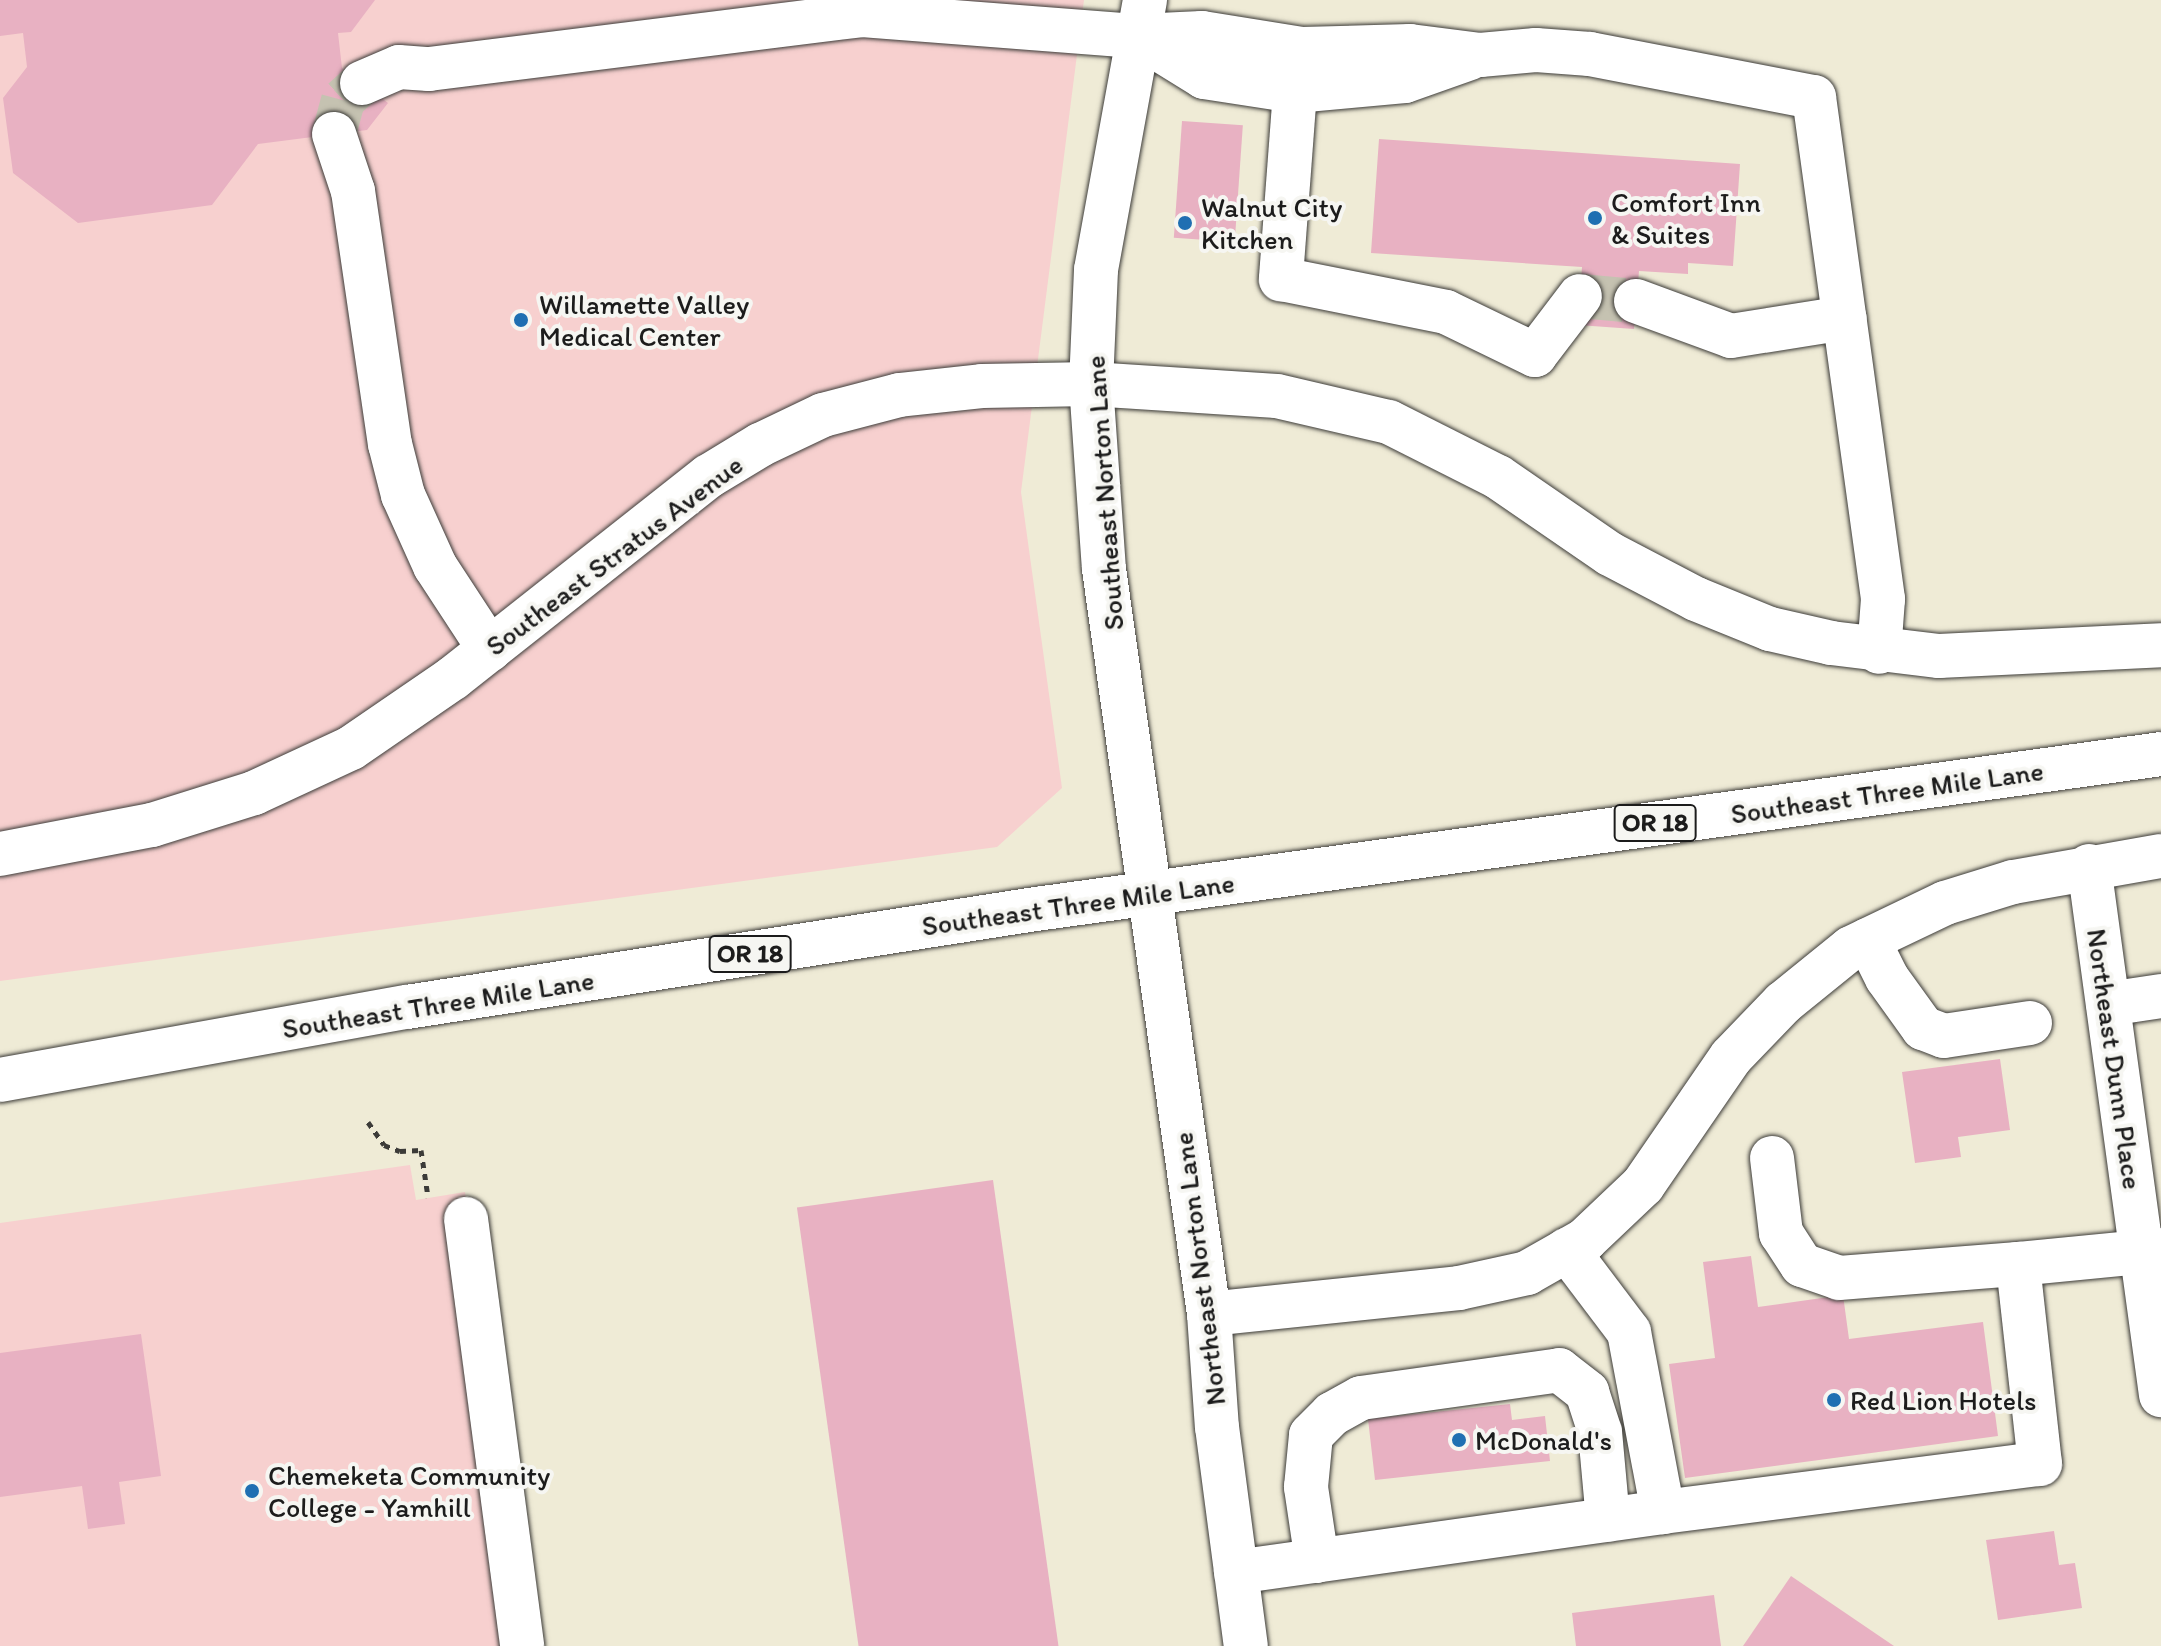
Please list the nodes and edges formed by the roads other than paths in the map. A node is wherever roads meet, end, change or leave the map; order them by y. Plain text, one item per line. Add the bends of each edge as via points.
1 (887, 8) edge
2 (1142, 18) edge
3 (1480, 55) junction
4 (362, 83) tunnel mouth
5 (1295, 91) junction
6 (334, 134) tunnel mouth
7 (1580, 296) dead end
8 (1636, 301) tunnel mouth
9 (1845, 318) junction
10 (1091, 384) junction
11 (2161, 645) edge
12 (490, 650) junction
13 (1879, 652) junction
14 (2161, 754) edge
15 (0, 854) edge
16 (2161, 856) edge
17 (2089, 866) junction
18 (1150, 893) junction
19 (1868, 940) junction
20 (2161, 996) edge
21 (2108, 1004) junction
22 (2030, 1023) dead end
23 (0, 1080) edge
24 (1772, 1158) dead end
25 (466, 1219) dead end
26 (1567, 1250) junction
27 (2151, 1251) edge
28 (2018, 1264) junction
29 (1209, 1314) junction
30 (2161, 1395) edge
31 (1663, 1512) junction
32 (1608, 1520) junction
33 (1317, 1561) junction
34 (1236, 1572) junction
35 (522, 1646) edge
36 (1246, 1646) edge

1 - 2 main road
1 - 4 main road via 429,69 399,67
2 - 3 main road via 1302,49 1410,46
2 - 5 main road via 1204,77
2 - 10 main road, Southeast Norton Lane via 1096,270
3 - 5 main road via 1405,81
3 - 9 main road via 1536,50 1590,54 1814,97
5 - 7 main road via 1281,279 1446,312 1535,355
6 - 12 main road via 353,191 390,444 403,495 435,566
8 - 9 main road via 1731,336
9 - 13 main road via 1883,599
10 - 12 main road, Southeast Stratus Avenue via 982,386 899,395 823,415 709,476
10 - 13 main road, Southeast Stratus Avenue via 1277,396 1389,422 1498,477 1610,554 1696,599 1770,629
10 - 18 main road, Southeast Norton Lane via 1104,569
11 - 13 main road, Southeast Stratus Avenue via 1939,656
12 - 15 main road, Southeast Stratus Avenue via 351,748 254,793 152,825
14 - 18 main road, Southeast Three Mile Lane / OR 18
16 - 17 main road
17 - 19 main road via 1945,903
17 - 21 main road, Northeast Dunn Place
18 - 23 main road, Southeast Three Mile Lane / OR 18 via 407,1007
18 - 29 main road, Northeast Norton Lane
19 - 22 main road via 1887,978 1923,1028 1944,1036
19 - 26 main road via 1851,948 1762,1025 1731,1057 1643,1185
20 - 21 main road
21 - 27 main road, Northeast Dunn Place
24 - 28 main road via 1781,1233 1802,1265 1839,1278
25 - 35 main road
26 - 29 main road via 1527,1273 1459,1288
26 - 31 main road via 1629,1332
27 - 28 main road
27 - 30 main road, Northeast Dunn Place
28 - 31 main road via 2040,1464
29 - 34 main road, Northeast Norton Lane
31 - 32 main road
32 - 33 main road
32 - 33 main road via 1600,1432 1587,1392 1559,1370 1452,1385 1361,1398 1332,1414 1311,1435 1306,1487
33 - 34 main road
34 - 36 main road, Northeast Norton Lane

